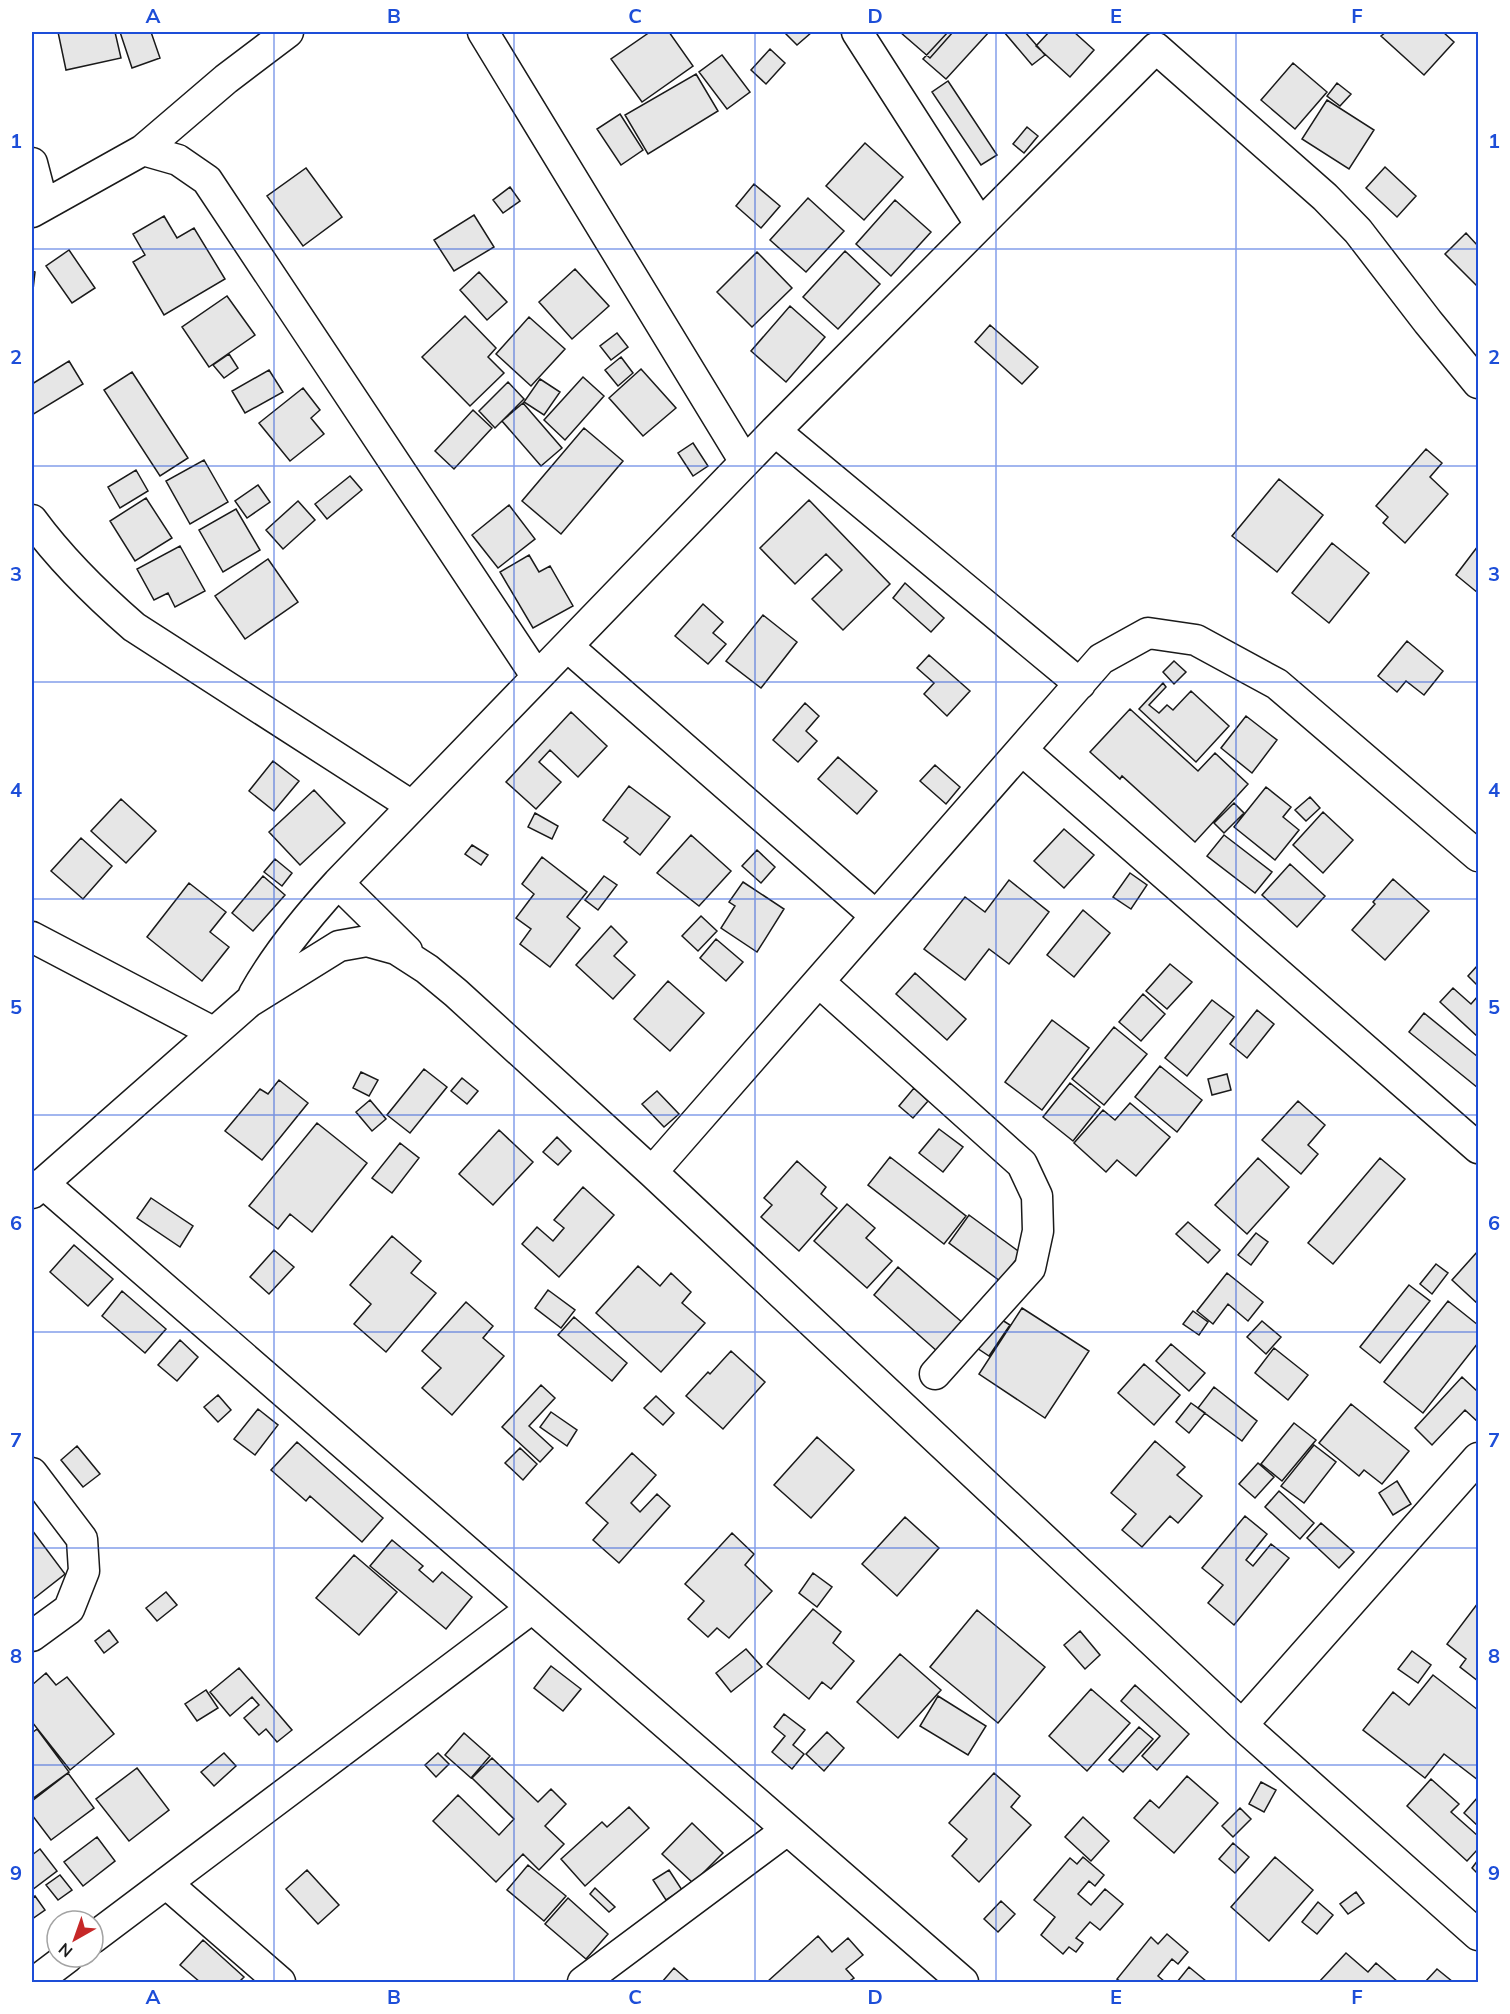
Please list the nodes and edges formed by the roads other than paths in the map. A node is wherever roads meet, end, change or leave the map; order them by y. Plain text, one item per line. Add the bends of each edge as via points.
1 (288, 32) edge
2 (483, 32) edge
3 (857, 32) edge
4 (1164, 40) edge
5 (143, 150) junction
6 (32, 163) edge
7 (37, 209) edge
8 (980, 224) junction
9 (1479, 383) edge
10 (776, 431) junction
11 (745, 462) junction
12 (32, 520) edge
13 (567, 646) junction
14 (537, 677) junction
15 (1080, 684) junction
16 (1022, 750) junction
17 (412, 806) junction
18 (1479, 856) edge
19 (338, 883) junction
20 (876, 916) junction
21 (32, 937) edge
22 (427, 969) junction
23 (819, 982) junction
24 (249, 1002) junction
25 (213, 1032) junction
26 (1479, 1148) edge
27 (652, 1172) junction
28 (38, 1188) edge
29 (935, 1374) dead end
30 (1479, 1458) edge
31 (32, 1473) edge
32 (532, 1608) junction
33 (32, 1636) edge
34 (1242, 1725) junction
35 (787, 1830) junction
36 (166, 1883) junction
37 (105, 1929) edge
38 (1479, 1935) edge
39 (53, 1969) edge
40 (35, 1983) edge
41 (280, 1983) edge
42 (583, 1983) edge
43 (963, 1983) edge

1 - 5 street
2 - 11 street
3 - 8 street
4 - 8 street
4 - 9 street via 1365,240
5 - 7 street
5 - 14 street via 178,160 207,180
6 - 7 street
8 - 10 street
10 - 11 street
10 - 15 street
11 - 13 street
12 - 17 street via 64,561 134,627
13 - 14 street
13 - 20 street
14 - 17 street
15 - 16 street
15 - 18 street via 1101,659 1148,633 1196,640 1277,684
16 - 20 street
16 - 26 street
17 - 19 street
19 - 22 street
19 - 24 street via 285,945
20 - 23 street
21 - 25 street
22 - 24 street via 396,949 367,941 339,946
22 - 27 street
23 - 27 street
23 - 29 street via 1022,1164 1037,1196 1038,1231 1030,1268
24 - 25 street
25 - 28 street
27 - 34 street
28 - 32 street
30 - 34 street
31 - 33 street via 82,1539 84,1571 69,1609
32 - 35 street
32 - 36 street
34 - 38 street
35 - 42 street
35 - 43 street
36 - 37 street
36 - 41 street
39 - 40 street

